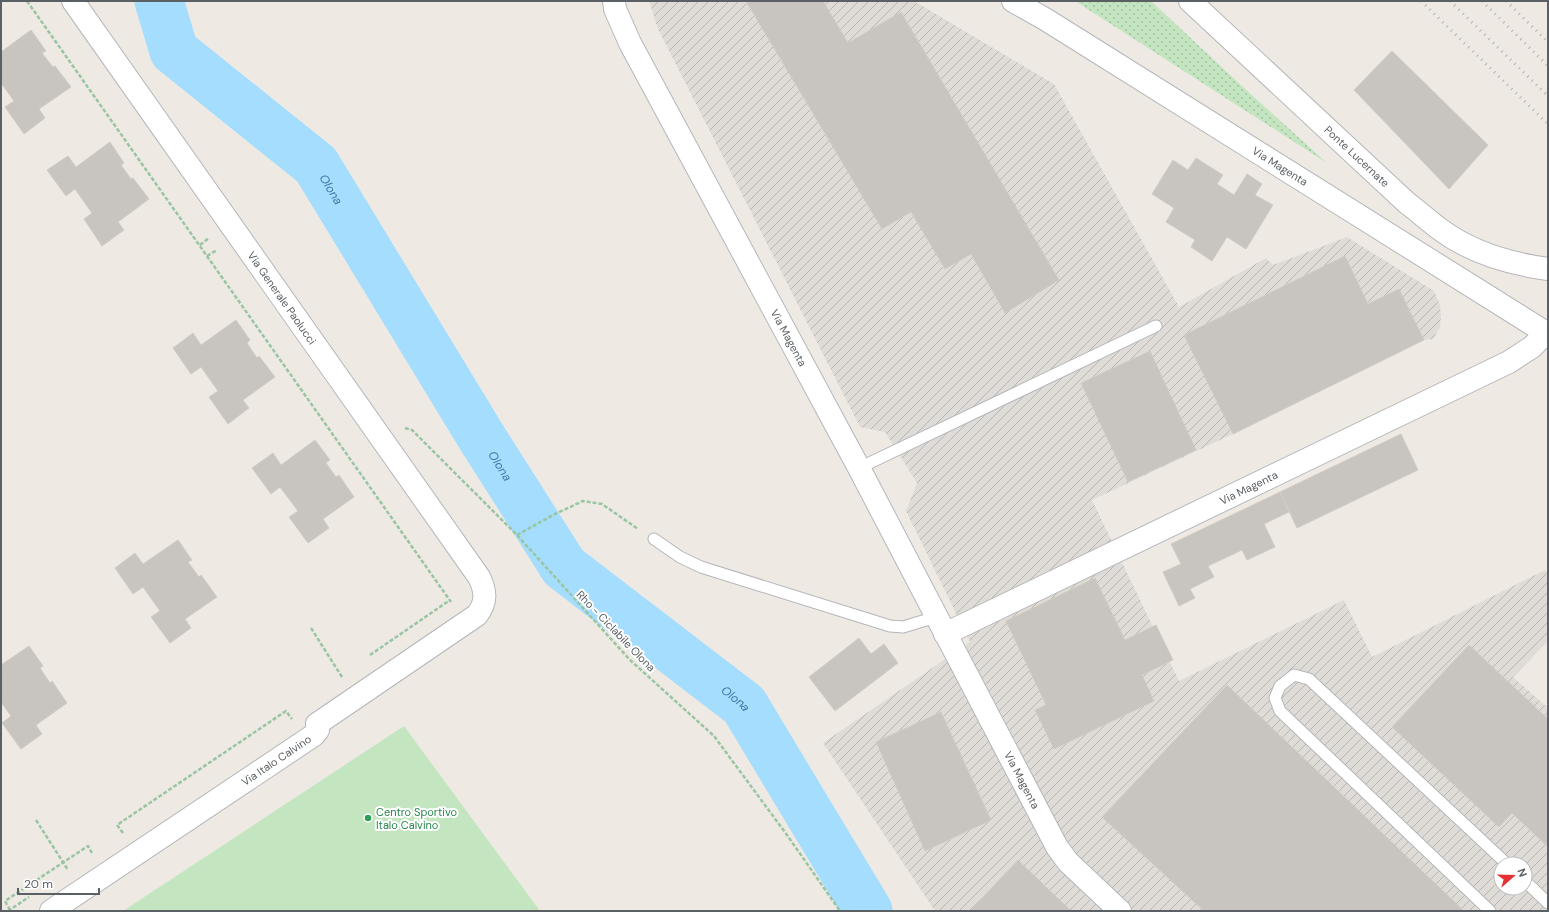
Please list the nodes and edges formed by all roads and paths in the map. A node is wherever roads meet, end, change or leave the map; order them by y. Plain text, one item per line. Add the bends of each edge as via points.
1 (27, 1) edge
2 (73, 1) edge
3 (604, 1) edge
4 (614, 1) edge
5 (1013, 1) edge
6 (1190, 1) edge
7 (630, 44) junction
8 (1548, 270) edge
9 (1156, 326) dead end
10 (1547, 334) edge
11 (382, 440) junction
12 (859, 468) junction
13 (517, 534) junction
14 (654, 539) joint
15 (485, 598) joint
16 (453, 604) dead end
17 (941, 625) junction
18 (311, 628) dead end
19 (356, 698) junction
20 (292, 720) dead end
21 (36, 820) dead end
22 (123, 834) dead end
23 (93, 854) dead end
24 (1498, 856) edge
25 (63, 862) junction
26 (1533, 889) edge
27 (82, 890) junction
28 (1548, 903) edge
29 (10, 910) dead end
30 (51, 911) edge
31 (840, 911) edge
32 (1120, 911) edge
33 (1490, 911) edge

1 - 16 path
2 - 11 street, Via Generale Paolucci
3 - 7 street, Via Magenta via 607,14
4 - 7 street, Via Magenta
5 - 10 street, Via Magenta
6 - 8 street, Ponte Lucernate via 1407,203 1442,231 1496,258
7 - 12 street, Via Magenta
9 - 12 lane
10 - 17 street, Via Magenta via 1509,362
11 - 13 path, Rho - Ciclabile Olona via 403,427 412,430
11 - 15 street, Via Generale Paolucci via 479,577
12 - 17 street, Via Magenta
13 - 14 path via 583,502 602,504
13 - 31 path, Rho - Ciclabile Olona via 630,660 714,736
14 - 17 lane via 680,557 701,567 890,626
15 - 19 street, Via Italo Calvino via 483,607 477,615
17 - 32 street, Via Magenta via 1057,847 1068,862
18 - 19 path
19 - 27 street, Via Italo Calvino via 317,724 318,730 314,735
20 - 22 path via 286,711 130,816 117,825
21 - 25 path
23 - 25 path via 88,846
24 - 33 lane via 1309,679 1294,675 1280,686 1275,698 1280,711
25 - 27 path
25 - 29 path via 5,901
26 - 28 lane
27 - 30 street, Via Italo Calvino

